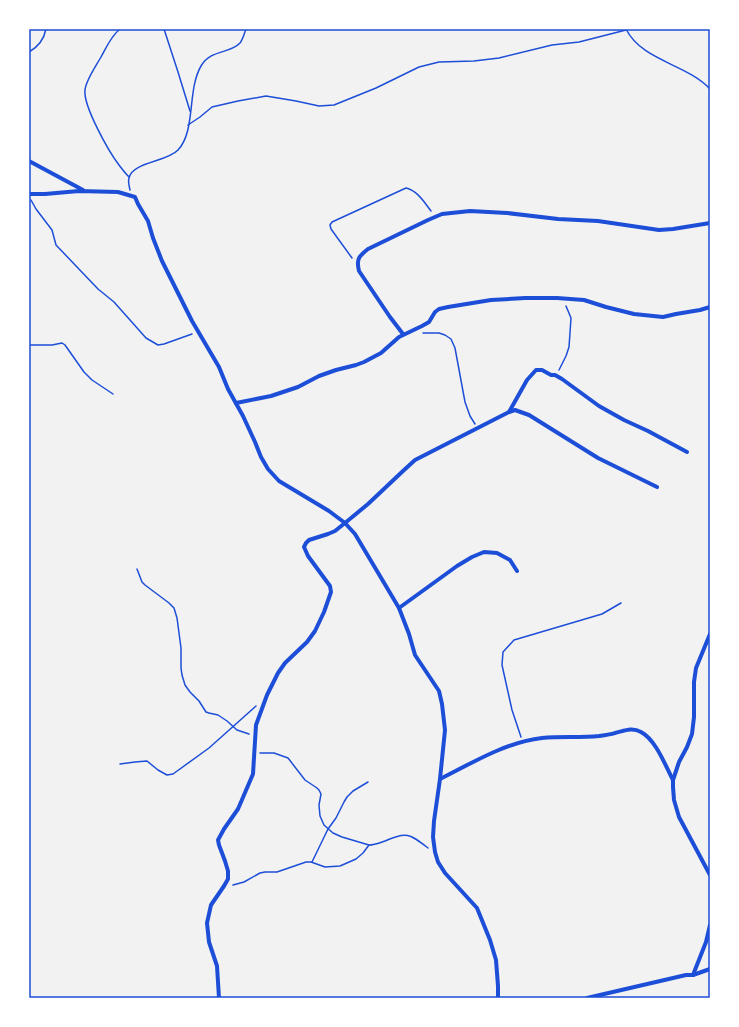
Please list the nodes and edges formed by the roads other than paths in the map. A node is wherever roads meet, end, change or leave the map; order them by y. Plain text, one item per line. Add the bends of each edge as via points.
1 (29, 161) edge
2 (85, 191) junction
3 (30, 194) edge
4 (710, 223) edge
5 (710, 307) edge
6 (404, 334) junction
7 (236, 403) junction
8 (509, 412) junction
9 (687, 452) dead end
10 (657, 488) dead end
11 (345, 523) junction
12 (518, 571) dead end
13 (399, 608) junction
14 (710, 634) edge
15 (440, 780) junction
16 (673, 780) junction
17 (710, 875) edge
18 (710, 925) edge
19 (710, 969) edge
20 (693, 975) junction
21 (219, 998) edge
22 (498, 998) edge
23 (587, 998) edge

1 - 2 street
2 - 3 street
2 - 7 street via 118,192 135,197 148,221 162,262
4 - 6 street via 659,230 598,221 507,213 470,211 442,214 368,249 357,264 369,286
5 - 6 street via 663,317 634,314 584,300 491,300 439,309 429,322
6 - 7 street via 381,353 364,362 319,376 298,387 270,396
7 - 11 street via 268,469 279,481
8 - 9 street via 533,372 542,370 562,379 599,406
8 - 10 street via 515,410 529,415 598,458
8 - 11 street via 415,460
11 - 13 street via 355,534
11 - 21 street via 335,531 309,540 304,547 330,586 331,592 315,631 285,662 267,695 254,736 253,774 238,809 218,840 228,879 211,905 207,923 209,942 217,966
12 - 13 street via 510,560 497,553 484,552 457,566
13 - 15 street via 415,655 438,691 442,704 445,730
14 - 16 street via 696,668 692,734
15 - 16 street via 477,760 523,742 598,736 626,730 641,732 649,738
15 - 22 street via 434,821 435,852 445,873 477,908 496,960
16 - 17 street via 674,800 679,817
18 - 20 street
19 - 20 street
20 - 23 street

